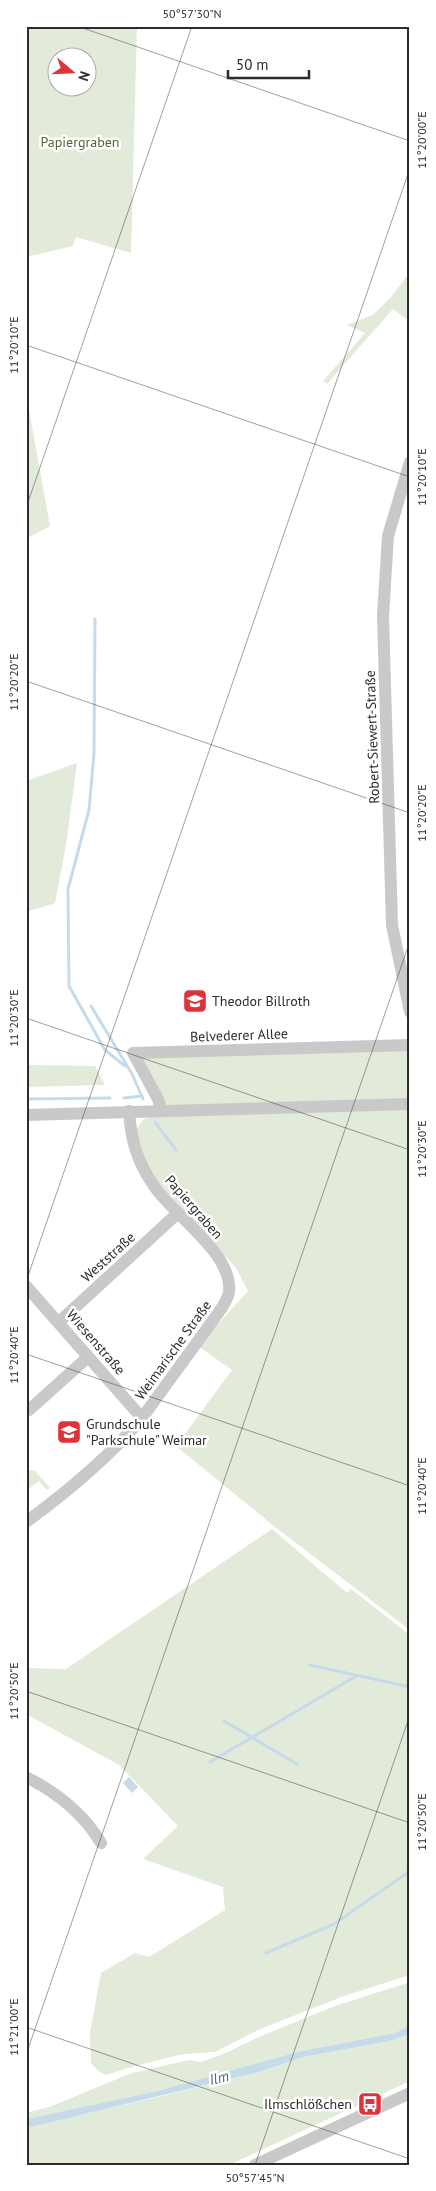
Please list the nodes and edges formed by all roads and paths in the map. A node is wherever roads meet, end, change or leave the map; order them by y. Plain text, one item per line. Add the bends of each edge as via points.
1 (410, 462) edge
2 (410, 1012) edge
3 (410, 1045) edge
4 (410, 1104) edge
5 (161, 1110) junction
6 (129, 1111) junction
7 (26, 1115) edge
8 (178, 1213) junction
9 (26, 1286) edge
10 (229, 1293) joint
11 (59, 1322) junction
12 (88, 1357) junction
13 (29, 1410) dead end
14 (142, 1418) junction
15 (26, 1522) edge
16 (26, 1777) edge
17 (102, 1843) dead end
18 (410, 2093) edge
19 (255, 2165) edge

1 - 2 street, Robert-Siewert-Straße via 388,536 383,616 392,925
3 - 5 street, Belvederer Allee via 132,1053
4 - 5 street
5 - 6 street
6 - 7 street
6 - 8 street, Papiergraben via 131,1138 143,1167 155,1187
8 - 10 street, Papiergraben via 227,1271
8 - 11 street, Weststraße
9 - 11 street, Wiesenstraße
10 - 14 street, Weimarische Straße via 219,1312
11 - 12 street, Wiesenstraße
12 - 13 street
12 - 14 street, Wiesenstraße
14 - 15 street, Weimarische Straße via 90,1470
16 - 17 street via 48,1788 71,1806
18 - 19 street

